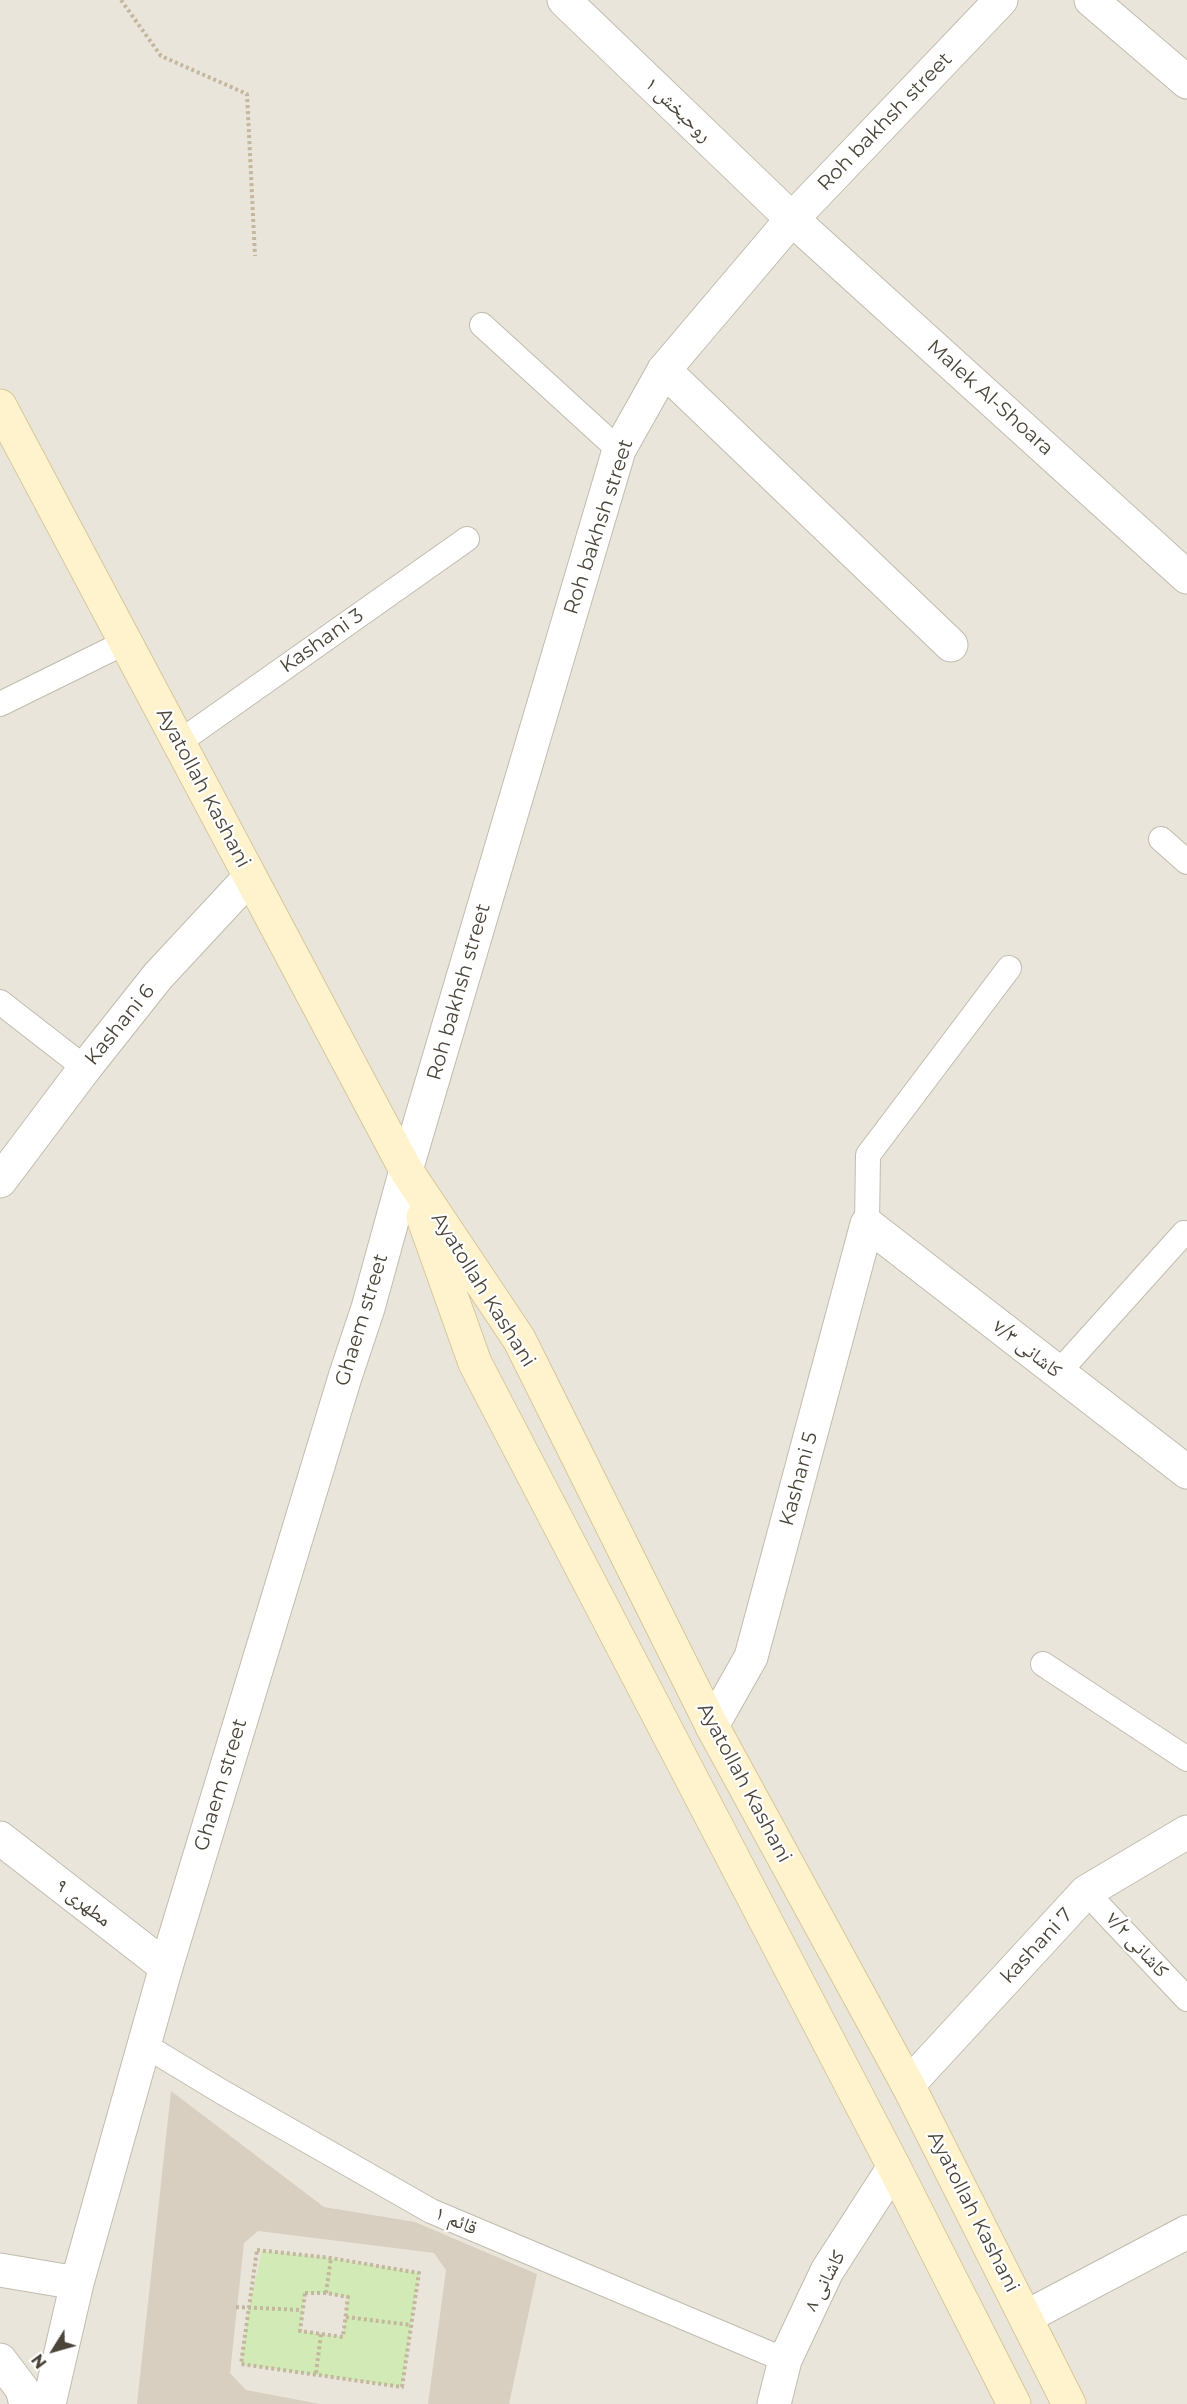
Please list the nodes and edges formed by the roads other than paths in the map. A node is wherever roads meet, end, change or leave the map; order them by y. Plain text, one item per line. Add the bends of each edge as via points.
1 (564, 0) edge
2 (1001, 0) edge
3 (1091, 0) edge
4 (1187, 82) edge
5 (792, 219) junction
6 (482, 325) dead end
7 (664, 370) junction
8 (0, 406) edge
9 (619, 450) junction
10 (466, 539) dead end
11 (1187, 578) edge
12 (126, 642) junction
13 (951, 645) dead end
14 (0, 704) edge
15 (178, 743) junction
16 (1161, 839) dead end
17 (1187, 862) edge
18 (250, 877) junction
19 (1009, 968) dead end
20 (0, 1002) edge
21 (85, 1068) junction
22 (406, 1170) junction
23 (0, 1181) edge
24 (867, 1224) junction
25 (1187, 1236) edge
26 (1058, 1373) junction
27 (1187, 1472) edge
28 (1043, 1664) dead end
29 (712, 1726) junction
30 (1187, 1759) edge
31 (1187, 1832) edge
32 (0, 1838) edge
33 (1086, 1892) junction
34 (166, 1967) junction
35 (1187, 1999) edge
36 (146, 2046) junction
37 (908, 2085) junction
38 (894, 2167) junction
39 (1187, 2232) edge
40 (0, 2270) edge
41 (78, 2283) junction
42 (1026, 2317) junction
43 (0, 2360) edge
44 (785, 2360) junction
45 (26, 2404) edge
46 (49, 2404) edge
47 (774, 2404) edge
48 (1014, 2404) edge
49 (1069, 2404) edge

1 - 5 street, روحبخش ۱
2 - 5 street, Roh bakhsh street
3 - 4 street
5 - 7 street, Roh bakhsh street
5 - 11 street, Malek Al-Shoara
6 - 9 lane
7 - 9 street, Roh bakhsh street
7 - 13 street
8 - 12 main road, Ayatollah Kashani
9 - 22 street, Roh bakhsh street
10 - 15 lane, Kashani 3
12 - 14 lane
12 - 15 main road, Ayatollah Kashani
15 - 18 main road, Ayatollah Kashani
16 - 17 lane
18 - 21 street, Kashani 6 via 158,976
18 - 22 main road, Ayatollah Kashani
19 - 24 lane via 868,1155
20 - 21 lane
21 - 23 street, Kashani 6
22 - 29 main road, Ayatollah Kashani via 519,1339
22 - 34 street, Ghaem street via 368,1308
22 - 38 main road, Ayatollah Kashani via 475,1363
24 - 26 street, کاشانی ۷/۳
24 - 29 street, Kashani 5 via 751,1657
25 - 26 lane via 1184,1233
26 - 27 street, کاشانی ۷/۳
28 - 30 lane
29 - 37 main road, Ayatollah Kashani
31 - 33 street, kashani 7
32 - 34 street, مطهری ۹
33 - 35 lane, کاشانی ۷/۲
33 - 37 street, kashani 7
34 - 36 street, Ghaem street
36 - 41 street, Ghaem street
36 - 44 lane, قائم ۱ via 430,2211
37 - 42 main road, Ayatollah Kashani
38 - 44 street, کاشانی ۸ via 827,2271
38 - 48 main road, Ayatollah Kashani
39 - 42 street
40 - 41 street
41 - 46 street, Ghaem street
42 - 49 main road, Ayatollah Kashani
43 - 45 street via 22,2389
44 - 47 street, کاشانی ۸

